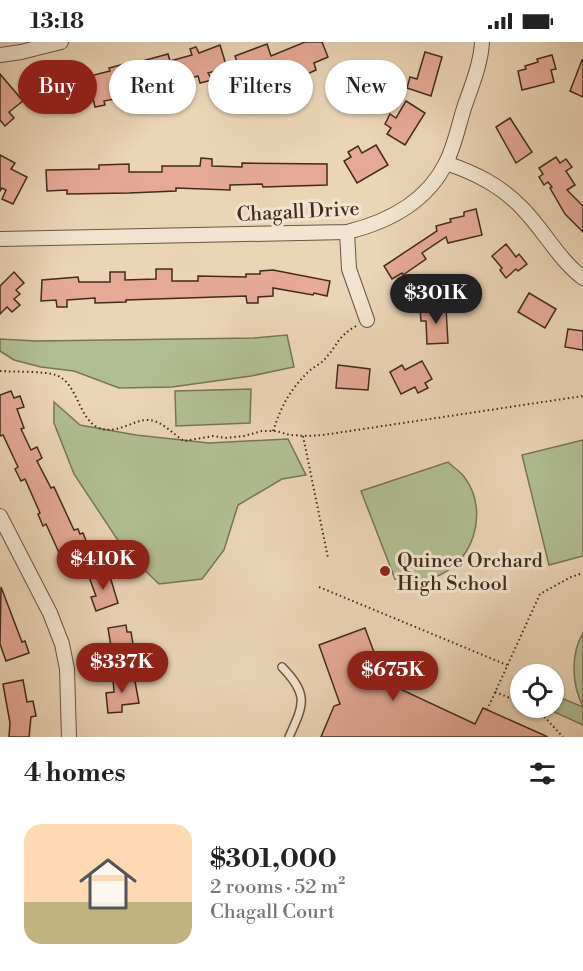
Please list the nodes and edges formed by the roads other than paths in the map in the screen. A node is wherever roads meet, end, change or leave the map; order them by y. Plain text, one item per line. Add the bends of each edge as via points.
1 (61, 42) edge
2 (482, 42) edge
3 (0, 55) edge
4 (446, 163) junction
5 (347, 232) junction
6 (0, 239) edge
7 (583, 278) edge
8 (367, 320) road end
9 (0, 516) edge
10 (282, 667) dead end
11 (69, 737) edge
12 (289, 737) edge

1 - 3 street
2 - 4 street, Chagall Drive
4 - 5 street, Chagall Drive via 423,193 395,216
4 - 7 street via 487,179 501,189
5 - 6 street, Chagall Drive
5 - 8 street via 350,269
9 - 11 street via 62,644 67,669
10 - 12 lane via 296,682 301,696 300,713

